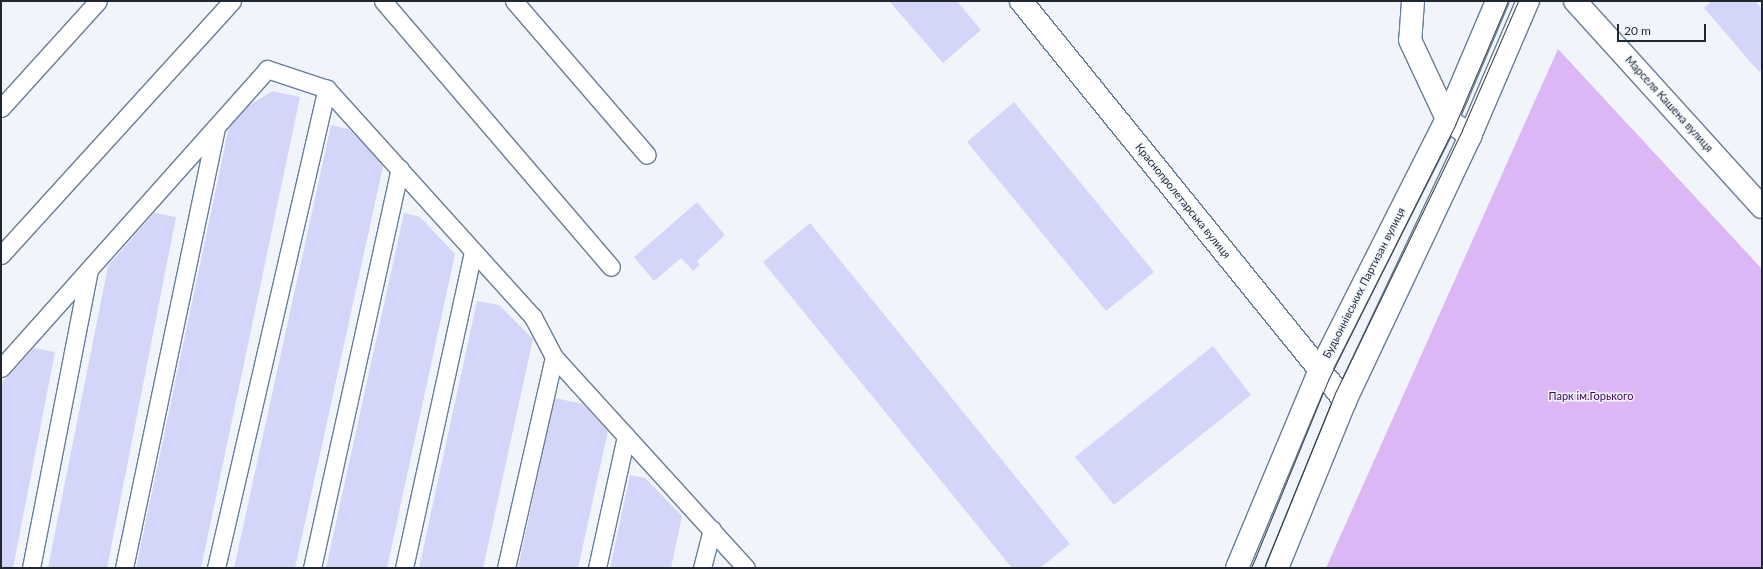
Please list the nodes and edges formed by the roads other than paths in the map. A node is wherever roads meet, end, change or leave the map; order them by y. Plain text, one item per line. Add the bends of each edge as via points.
1 (98, 1) edge
2 (232, 1) edge
3 (384, 1) edge
4 (514, 1) edge
5 (1021, 1) edge
6 (1413, 1) edge
7 (1497, 1) edge
8 (1528, 1) edge
9 (1575, 1) edge
10 (327, 90) junction
11 (1, 108) edge
12 (1447, 119) junction
13 (216, 127) junction
14 (1470, 136) junction
15 (647, 155) dead end
16 (400, 168) junction
17 (1762, 207) edge
18 (473, 251) junction
19 (1, 254) edge
20 (611, 267) dead end
21 (89, 268) junction
22 (554, 357) junction
23 (1, 368) edge
24 (1320, 370) junction
25 (1345, 401) junction
26 (626, 436) junction
27 (712, 529) junction
28 (31, 568) edge
29 (124, 568) edge
30 (216, 568) edge
31 (312, 568) edge
32 (404, 568) edge
33 (506, 568) edge
34 (597, 568) edge
35 (702, 568) edge
36 (746, 568) edge
37 (1237, 568) edge
38 (1277, 568) edge

1 - 11 lane
2 - 19 lane
3 - 20 lane
4 - 15 lane
5 - 24 main road, Краснопролетарська вулиця
6 - 12 main road via 1410,40
7 - 12 main road, Будьоннівських Партизан вулиця
8 - 14 main road
9 - 17 main road, Марселя Кашена вулиця
10 - 13 lane via 267,69
10 - 16 lane
10 - 30 lane
12 - 14 main road
12 - 24 main road, Будьоннівських Партизан вулиця
13 - 21 lane
13 - 29 lane
14 - 25 main road
16 - 18 lane
16 - 31 lane
18 - 22 lane via 532,317
18 - 32 lane
21 - 23 lane
21 - 28 lane
22 - 26 lane
22 - 33 lane
24 - 25 main road, Краснопролетарська вулиця
24 - 37 main road, Будьоннівських Партизан вулиця
25 - 38 main road
26 - 27 lane
26 - 34 lane
27 - 35 lane
27 - 36 lane

